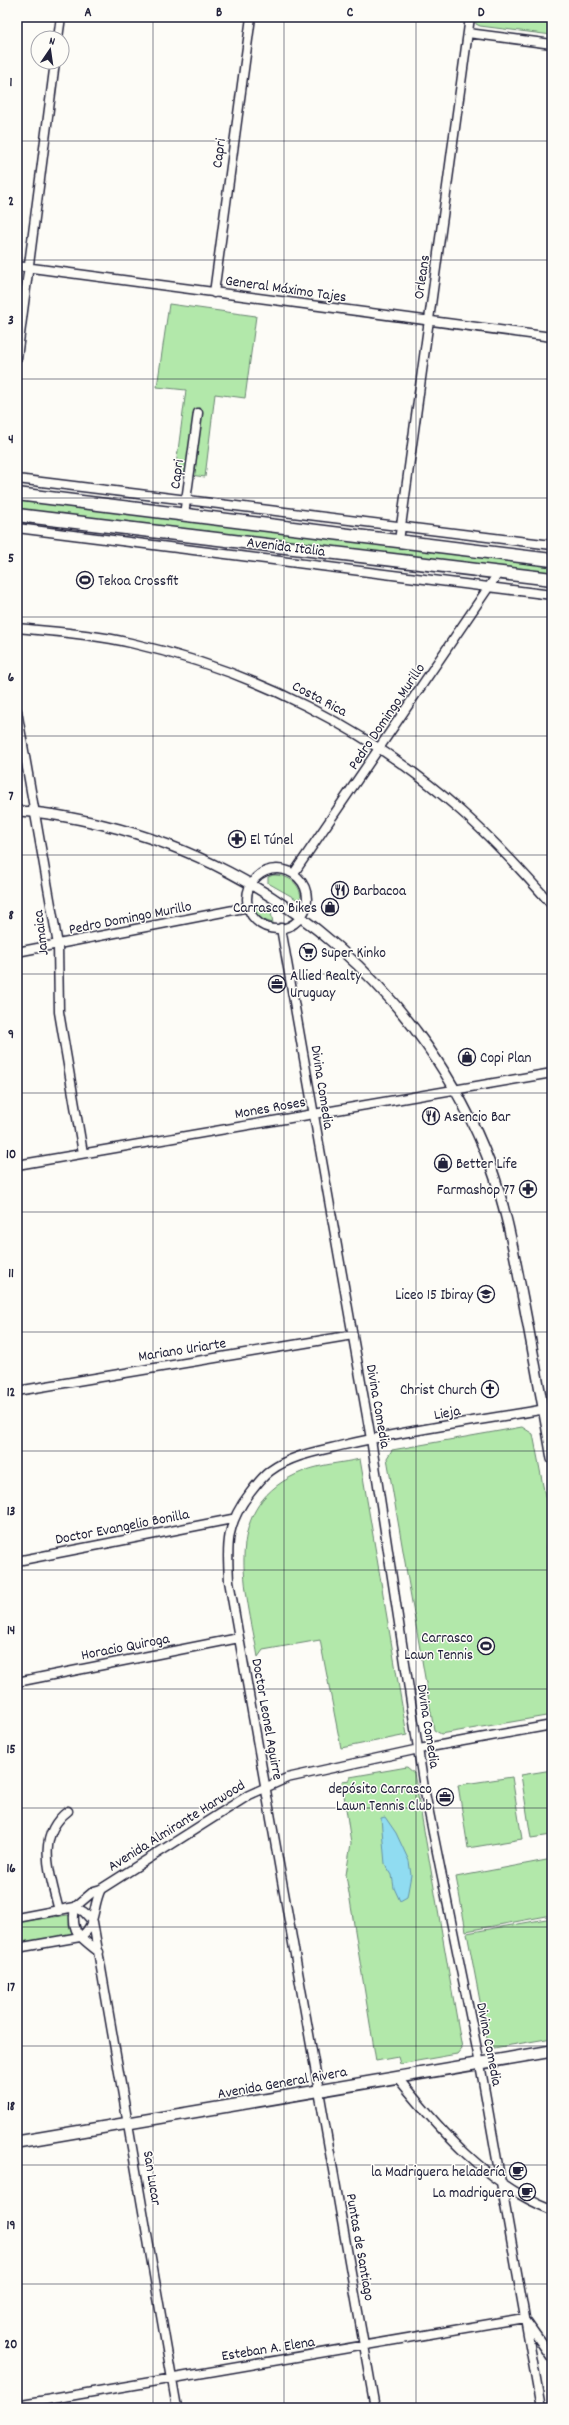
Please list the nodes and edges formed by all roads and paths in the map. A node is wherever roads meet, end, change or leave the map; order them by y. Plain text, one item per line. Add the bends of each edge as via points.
1 (61, 17) edge
2 (251, 17) edge
3 (470, 17) edge
4 (59, 30) edge
5 (468, 33) junction
6 (552, 44) edge
7 (54, 70) edge
8 (17, 266) edge
9 (28, 267) junction
10 (214, 293) junction
11 (429, 321) junction
12 (552, 336) edge
13 (17, 358) edge
14 (198, 413) dead end
15 (17, 479) edge
16 (17, 494) edge
17 (138, 494) junction
18 (186, 500) junction
19 (136, 509) junction
20 (17, 515) edge
21 (184, 515) junction
22 (401, 526) junction
23 (17, 528) edge
24 (399, 541) junction
25 (552, 545) edge
26 (552, 560) edge
27 (499, 572) junction
28 (552, 579) edge
29 (490, 587) junction
30 (552, 595) edge
31 (17, 628) edge
32 (17, 711) edge
33 (381, 748) junction
34 (17, 810) edge
35 (35, 811) junction
36 (294, 873) junction
37 (251, 884) junction
38 (552, 905) edge
39 (249, 907) junction
40 (301, 917) junction
41 (281, 928) junction
42 (58, 945) junction
43 (17, 952) edge
44 (552, 1072) edge
45 (455, 1089) junction
46 (313, 1114) junction
47 (83, 1153) junction
48 (17, 1165) edge
49 (352, 1335) junction
50 (17, 1391) edge
51 (548, 1409) edge
52 (371, 1439) junction
53 (552, 1459) edge
54 (232, 1519) junction
55 (17, 1561) edge
56 (239, 1638) junction
57 (17, 1682) edge
58 (552, 1725) edge
59 (418, 1749) junction
60 (266, 1787) junction
61 (68, 1811) dead end
62 (101, 1889) junction
63 (75, 1907) junction
64 (59, 1911) junction
65 (17, 1918) edge
66 (93, 1922) junction
67 (80, 1937) junction
68 (17, 1948) edge
69 (99, 1952) junction
70 (552, 2051) edge
71 (480, 2064) junction
72 (397, 2077) junction
73 (318, 2090) junction
74 (130, 2124) junction
75 (17, 2142) edge
76 (501, 2184) junction
77 (552, 2210) edge
78 (524, 2318) junction
79 (364, 2347) junction
80 (552, 2358) edge
81 (172, 2377) junction
82 (17, 2405) edge
83 (177, 2408) edge
84 (375, 2408) edge
85 (541, 2408) edge

1 - 4 street
2 - 10 street, Capri
3 - 5 street, Orleans
5 - 6 street
5 - 11 street, Orleans
7 - 9 street
8 - 9 street, General Máximo Tajes
9 - 10 street, General Máximo Tajes
9 - 13 street
10 - 11 street, General Máximo Tajes
11 - 12 street, General Máximo Tajes
11 - 22 street, Orleans
14 - 18 street, Capri
15 - 17 street
16 - 19 main road, Avenida Italia
17 - 18 street
17 - 19 street
18 - 21 street, Capri
18 - 22 street
19 - 21 main road, Avenida Italia
20 - 27 main road, Avenida Italia
21 - 24 main road, Avenida Italia
22 - 24 street, Orleans
22 - 25 street
23 - 29 street, Avenida Italia
24 - 26 main road, Avenida Italia
27 - 28 main road, Avenida Italia
27 - 29 street, Pedro Domingo Murillo
29 - 30 street, Avenida Italia
29 - 33 street, Pedro Domingo Murillo
31 - 33 street, Costa Rica via 130,643 233,673 307,706
32 - 35 street, Jamaica
33 - 36 street, Pedro Domingo Murillo
33 - 38 street, Costa Rica via 462,811 516,864
34 - 35 street
35 - 37 street via 71,817 161,841
35 - 42 street, Jamaica
36 - 37 street via 278,868 270,870 259,875
36 - 40 street via 306,890 307,904
37 - 39 street
37 - 40 street
39 - 41 street via 262,924
39 - 42 street, Pedro Domingo Murillo
40 - 41 street via 293,924
40 - 45 street via 382,988 424,1041
41 - 46 street, Divina Comedia
42 - 43 street, Pedro Domingo Murillo
42 - 47 street, Jamaica via 59,1012
44 - 45 street, Mones Roses
45 - 46 street, Mones Roses
45 - 51 street via 479,1136 504,1209
46 - 47 street, Mones Roses
46 - 49 street, Divina Comedia
47 - 48 street, Mones Roses
49 - 50 street, Mariano Uriarte
49 - 52 street, Divina Comedia
51 - 52 street, Lieja
51 - 53 street
52 - 54 street, Doctor Leonel Aguirre via 306,1454 270,1471 251,1491
52 - 59 street, Divina Comedia
54 - 55 street, Doctor Evangelio Bonilla
54 - 56 street, Doctor Leonel Aguirre via 228,1557 229,1581
56 - 57 street, Horacio Quiroga
56 - 60 street, Doctor Leonel Aguirre
58 - 59 street, Avenida Almirante Harwood
59 - 60 street, Avenida Almirante Harwood via 287,1778
59 - 71 street, Divina Comedia
60 - 62 street, Avenida Almirante Harwood via 249,1795
60 - 73 street, Doctor Leonel Aguirre
61 - 64 street via 56,1820 48,1844 49,1872
62 - 63 street, Avenida Almirante Harwood via 94,1890
62 - 66 street, Avenida Almirante Harwood via 94,1907
63 - 64 street, Avenida Almirante Harwood
63 - 66 street
63 - 67 street via 74,1925
64 - 65 street, Avenida Almirante Harwood
66 - 67 street via 88,1932
66 - 69 street, San Lucar
67 - 68 street
67 - 69 street
69 - 74 street, San Lucar
70 - 71 main road, Avenida General Rivera
71 - 72 main road, Avenida General Rivera
71 - 76 street, Divina Comedia
72 - 73 main road, Avenida General Rivera
72 - 76 street via 454,2142
73 - 74 main road, Avenida General Rivera
73 - 79 street, Puntas de Santiago
74 - 75 main road, Avenida General Rivera
74 - 81 street, San Lucar
76 - 77 street
76 - 78 street, Divina Comedia
78 - 79 street, Esteban A. Elena
78 - 80 street
78 - 85 street, Divina Comedia
79 - 81 street, Esteban A. Elena
79 - 84 street, Puntas de Santiago
81 - 82 street, Esteban A. Elena
81 - 83 street, San Lucar

